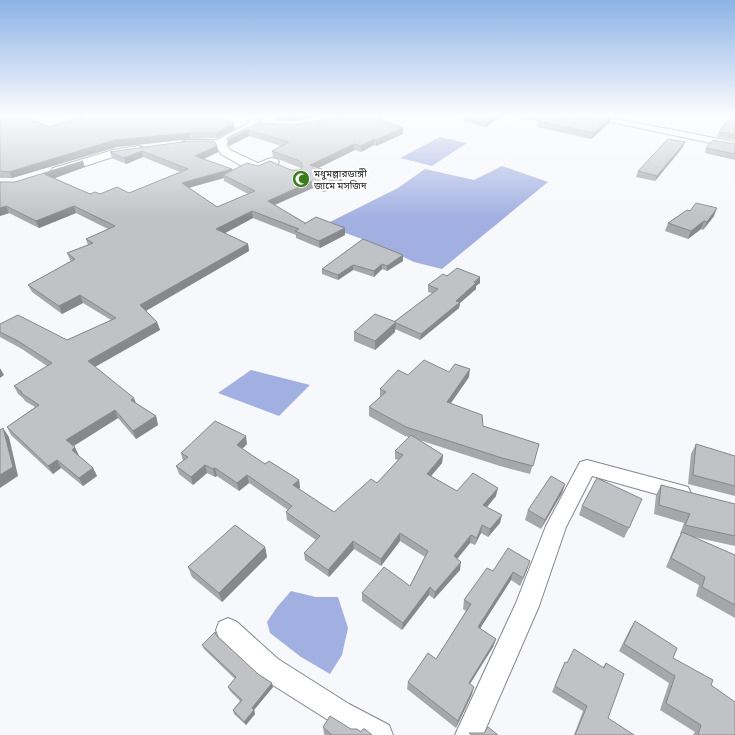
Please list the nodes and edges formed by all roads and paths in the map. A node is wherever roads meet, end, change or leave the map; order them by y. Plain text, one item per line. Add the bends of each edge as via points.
1 (138, 149) edge
2 (224, 149) edge
3 (285, 168) edge
4 (48, 174) edge
5 (698, 498) edge
6 (228, 630) dead end
7 (379, 735) edge
8 (469, 735) edge

1 - 4 street via 117,152
2 - 3 street via 244,162 258,167 271,162
5 - 8 street via 587,467 556,526 527,606
6 - 7 street via 269,668

